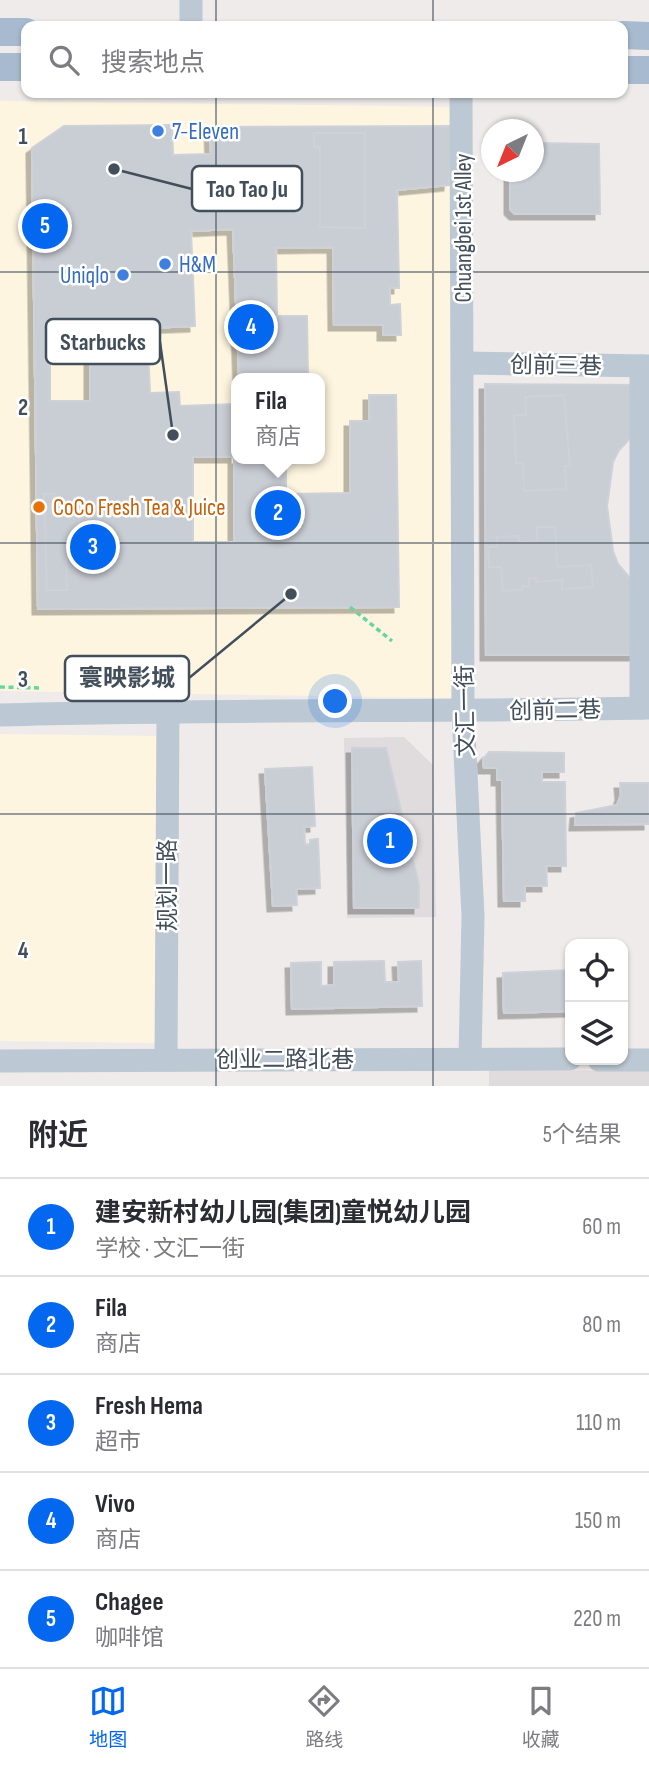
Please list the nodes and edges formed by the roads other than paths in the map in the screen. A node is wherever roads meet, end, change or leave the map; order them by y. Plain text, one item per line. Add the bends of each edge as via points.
1 (191, 0) edge
2 (191, 21) edge
3 (0, 32) edge
4 (21, 32) edge
5 (628, 35) edge
6 (649, 36) edge
7 (0, 67) edge
8 (21, 68) edge
9 (628, 70) edge
10 (649, 70) edge
11 (461, 98) edge
12 (464, 363) junction
13 (645, 366) edge
14 (645, 708) edge
15 (168, 710) junction
16 (463, 712) junction
17 (0, 715) edge
18 (470, 1058) junction
19 (565, 1059) edge
20 (166, 1060) junction
21 (628, 1060) edge
22 (649, 1060) edge
23 (0, 1061) edge

1 - 2 street
3 - 4 main road
5 - 6 main road
7 - 8 main road
9 - 10 main road
11 - 12 street, Chuangbei 1st Alley
12 - 13 street, 创前三巷
12 - 16 street, 文汇一街
13 - 14 street
14 - 16 street, 创前二巷
15 - 16 street, 创前二巷
15 - 17 street, 创前二巷
15 - 20 street, 规划一路
16 - 18 street, 文汇一街 via 473,916
18 - 19 street, 创业二路北巷
18 - 20 street, 创业二路北巷
20 - 23 street, 创业二路北巷
21 - 22 street

